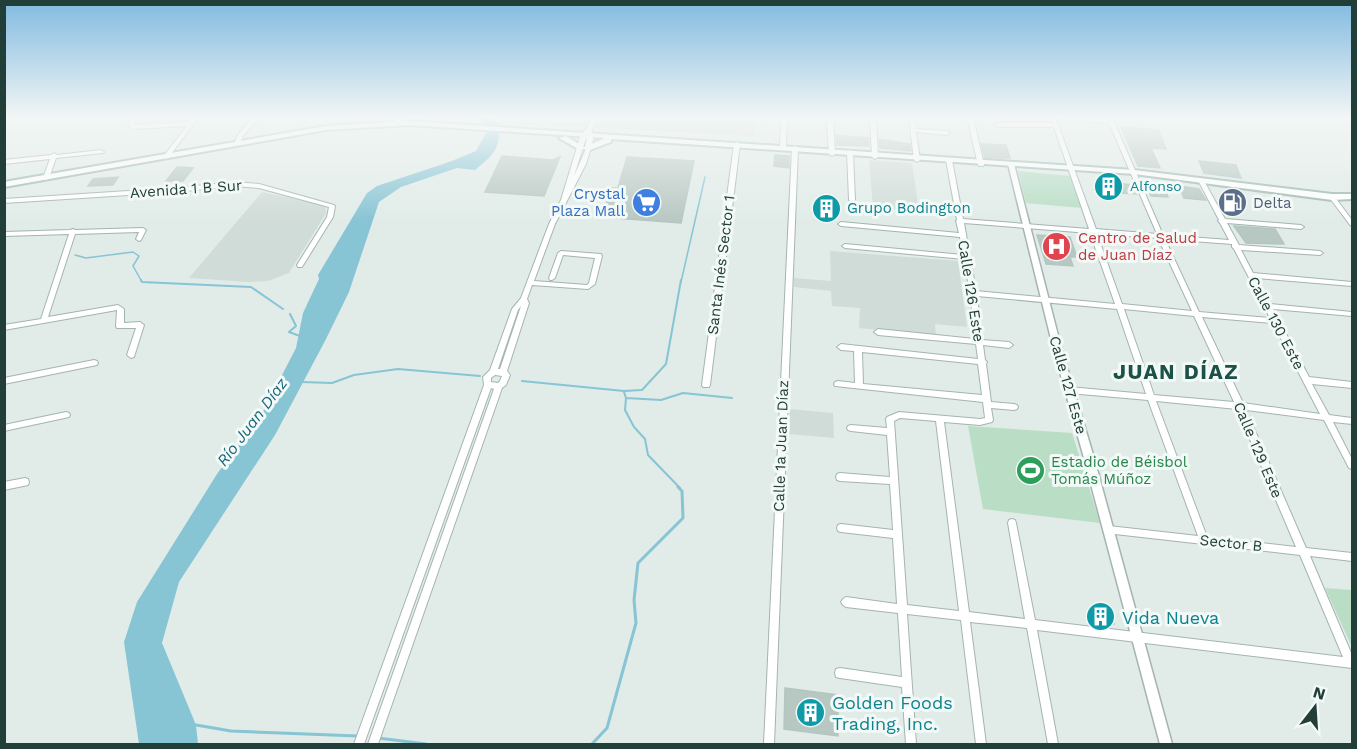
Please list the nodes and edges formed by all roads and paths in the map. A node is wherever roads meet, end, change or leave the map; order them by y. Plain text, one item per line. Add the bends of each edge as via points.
1 (101, 152) dead end
2 (170, 152) edge
3 (194, 152) edge
4 (582, 152) edge
5 (736, 152) edge
6 (795, 152) edge
7 (831, 152) edge
8 (875, 152) edge
9 (916, 152) edge
10 (978, 152) edge
11 (1066, 152) edge
12 (1125, 152) edge
13 (850, 154) junction
14 (54, 155) junction
15 (875, 156) junction
16 (166, 157) junction
17 (917, 159) junction
18 (4, 162) edge
19 (949, 162) junction
20 (981, 164) junction
21 (1011, 166) junction
22 (1073, 170) junction
23 (1135, 174) junction
24 (46, 178) junction
25 (1202, 182) junction
26 (4, 185) edge
27 (1334, 199) junction
28 (1353, 199) edge
29 (4, 201) edge
30 (852, 201) dead end
31 (959, 221) junction
32 (1221, 221) junction
33 (841, 224) dead end
34 (1353, 225) edge
35 (1026, 227) junction
36 (1301, 227) dead end
37 (73, 231) junction
38 (1095, 232) junction
39 (4, 234) edge
40 (962, 235) junction
41 (1161, 237) junction
42 (139, 239) dead end
43 (1234, 245) junction
44 (844, 246) dead end
45 (1320, 254) dead end
46 (966, 257) junction
47 (300, 265) dead end
48 (1251, 275) junction
49 (552, 278) dead end
50 (530, 283) junction
51 (1353, 284) edge
52 (973, 293) junction
53 (524, 299) junction
54 (1046, 301) junction
55 (1267, 306) junction
56 (1120, 307) junction
57 (1198, 314) junction
58 (1353, 314) edge
59 (45, 320) junction
60 (1274, 321) junction
61 (4, 328) edge
62 (878, 332) dead end
63 (980, 342) junction
64 (1009, 345) dead end
65 (841, 346) dead end
66 (858, 349) junction
67 (131, 355) dead end
68 (982, 362) junction
69 (94, 363) dead end
70 (493, 372) junction
71 (503, 372) junction
72 (1306, 380) junction
73 (4, 381) edge
74 (838, 384) dead end
75 (493, 385) junction
76 (1353, 385) edge
77 (706, 386) dead end
78 (858, 386) junction
79 (1069, 390) junction
80 (1151, 397) junction
81 (988, 402) junction
82 (1240, 406) junction
83 (1014, 407) dead end
84 (66, 415) dead end
85 (1327, 418) junction
86 (940, 419) junction
87 (1353, 421) edge
88 (4, 428) edge
89 (851, 428) dead end
90 (891, 432) junction
91 (1342, 446) junction
92 (1353, 447) edge
93 (1353, 466) edge
94 (840, 477) dead end
95 (894, 481) junction
96 (25, 482) dead end
97 (4, 486) edge
98 (1012, 523) dead end
99 (840, 528) dead end
100 (1109, 530) junction
101 (898, 535) junction
102 (1204, 540) junction
103 (1301, 551) junction
104 (1353, 557) edge
105 (846, 602) dead end
106 (903, 609) junction
107 (965, 616) junction
108 (1032, 624) junction
109 (1137, 637) junction
110 (1352, 663) edge
111 (840, 673) dead end
112 (906, 683) junction
113 (359, 744) edge
114 (373, 744) edge
115 (769, 744) edge
116 (911, 744) edge
117 (981, 744) edge
118 (1053, 744) edge
119 (1166, 744) edge

1 - 14 street
2 - 16 street
3 - 16 main road
4 - 50 street via 570,193 553,221
5 - 77 street, Santa Inés Sector 1
6 - 115 street, Calle 1a Juan Díaz
7 - 13 main road
8 - 15 street
9 - 17 street
10 - 20 street
11 - 22 street
12 - 23 street, Calle 129 Este
13 - 15 main road
13 - 30 street
14 - 18 street
14 - 24 street
15 - 17 main road
16 - 24 main road
17 - 19 main road
19 - 20 main road
19 - 31 street, Calle 126 Este
20 - 21 main road
21 - 22 main road
21 - 35 street, Calle 127 Este
22 - 23 main road
22 - 38 street
23 - 25 main road
23 - 41 street, Calle 129 Este
24 - 26 main road
25 - 27 main road
25 - 32 street, Calle 130 Este
27 - 28 main road
27 - 34 street
29 - 47 street, Avenida 1 B Sur via 224,184 260,186 332,206 330,218
31 - 35 street
31 - 40 street, Calle 126 Este
32 - 36 street
32 - 43 street, Calle 130 Este
33 - 40 street
35 - 38 street
35 - 54 street, Calle 127 Este
37 - 39 street
37 - 42 street via 143,230
37 - 59 street
38 - 41 street
38 - 56 street
40 - 46 street, Calle 126 Este
41 - 43 street
41 - 57 street, Calle 129 Este
43 - 45 street
43 - 48 street, Calle 130 Este
44 - 46 street
46 - 52 street, Calle 126 Este
48 - 51 street
48 - 55 street, Calle 130 Este
49 - 50 street via 561,253 599,256 588,287
50 - 53 street
52 - 54 street
52 - 63 street, Calle 126 Este
53 - 70 street via 515,309
53 - 71 street via 526,303
54 - 56 street
54 - 79 street, Calle 127 Este
55 - 58 street
55 - 60 street, Calle 130 Este
56 - 57 street
56 - 80 street
57 - 60 street
57 - 82 street, Calle 129 Este
59 - 61 street
59 - 67 street via 119,308 120,326 140,326
60 - 72 street, Calle 130 Este
62 - 63 street
63 - 64 street
63 - 68 street, Calle 126 Este
65 - 66 street
66 - 68 street
66 - 78 street
68 - 81 street, Calle 126 Este
69 - 73 street
70 - 71 street
70 - 75 street via 487,377
71 - 75 street via 506,380
72 - 76 street
72 - 85 street, Calle 130 Este
74 - 78 street
75 - 113 street
75 - 114 street
78 - 81 street
79 - 80 street
79 - 100 street, Calle 127 Este
80 - 82 street
80 - 102 street
81 - 83 street
81 - 86 street, Calle 126 Este via 986,422
82 - 85 street
82 - 103 street, Calle 129 Este
84 - 88 street
85 - 87 street
85 - 91 street, Calle 130 Este
86 - 90 street via 893,415
86 - 107 street
89 - 90 street
90 - 95 street
91 - 92 street
91 - 93 street, Calle 130 Este
94 - 95 street
95 - 101 street
96 - 97 street
98 - 108 street
99 - 101 street
100 - 102 street, Sector B
100 - 109 street, Calle 127 Este
101 - 106 street
102 - 103 street, Sector B
103 - 104 street, Sector B
103 - 110 street, Calle 129 Este
105 - 106 street
106 - 107 street
106 - 112 street
107 - 108 street
107 - 117 street
108 - 109 street
108 - 118 street
109 - 110 street
109 - 119 street, Calle 127 Este
111 - 112 street
112 - 116 street

